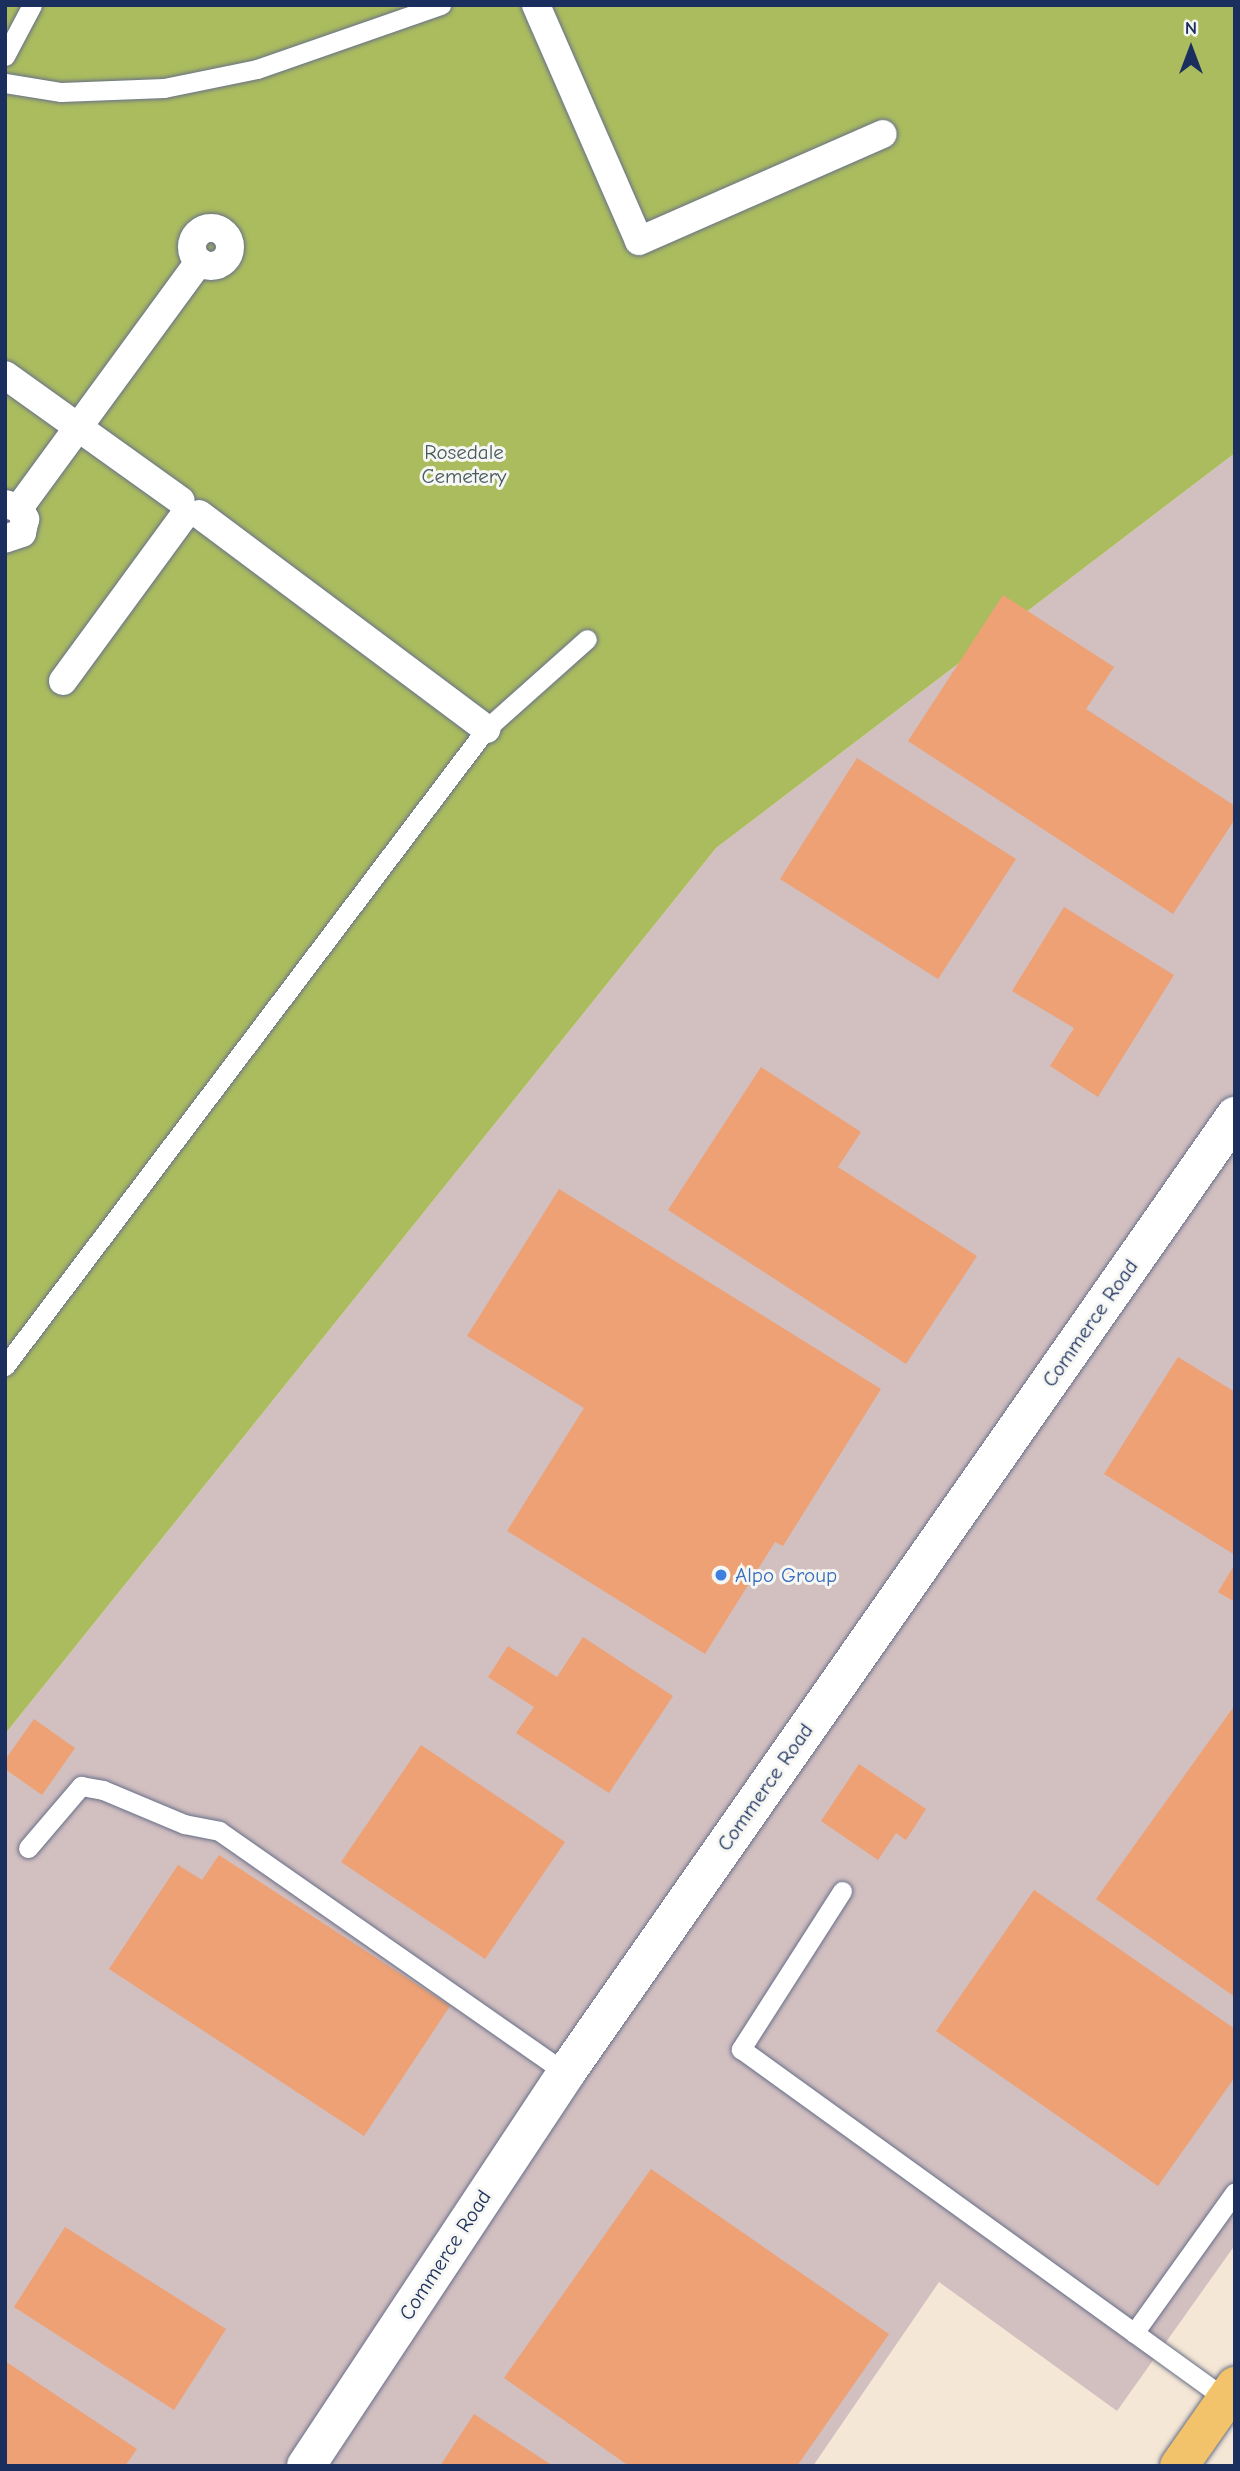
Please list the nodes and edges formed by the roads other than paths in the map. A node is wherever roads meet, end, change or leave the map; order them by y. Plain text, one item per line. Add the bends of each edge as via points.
1 (32, 5) edge
2 (441, 5) edge
3 (536, 5) edge
4 (5, 56) edge
5 (5, 83) edge
6 (883, 134) dead end
7 (199, 262) dead end
8 (5, 375) edge
9 (78, 427) junction
10 (12, 506) edge
11 (188, 511) junction
12 (5, 539) edge
13 (587, 639) dead end
14 (63, 681) dead end
15 (486, 729) junction
16 (1235, 1116) edge
17 (5, 1366) edge
18 (28, 1848) dead end
19 (842, 1891) dead end
20 (566, 2073) junction
21 (1235, 2192) edge
22 (1134, 2333) junction
23 (1230, 2392) edge
24 (306, 2466) edge
25 (1179, 2466) edge

1 - 4 lane
2 - 5 lane via 257,69 164,88 61,92
3 - 6 street via 639,241
7 - 9 street
8 - 9 street
9 - 10 street
9 - 11 street
10 - 12 street via 25,526 17,537
11 - 14 street
11 - 15 street
13 - 15 lane
15 - 17 lane
16 - 20 street, Commerce Road
18 - 20 lane via 81,1786 219,1832
19 - 22 lane via 741,2049
20 - 24 street, Commerce Road
21 - 22 lane
22 - 23 lane
23 - 25 highway

